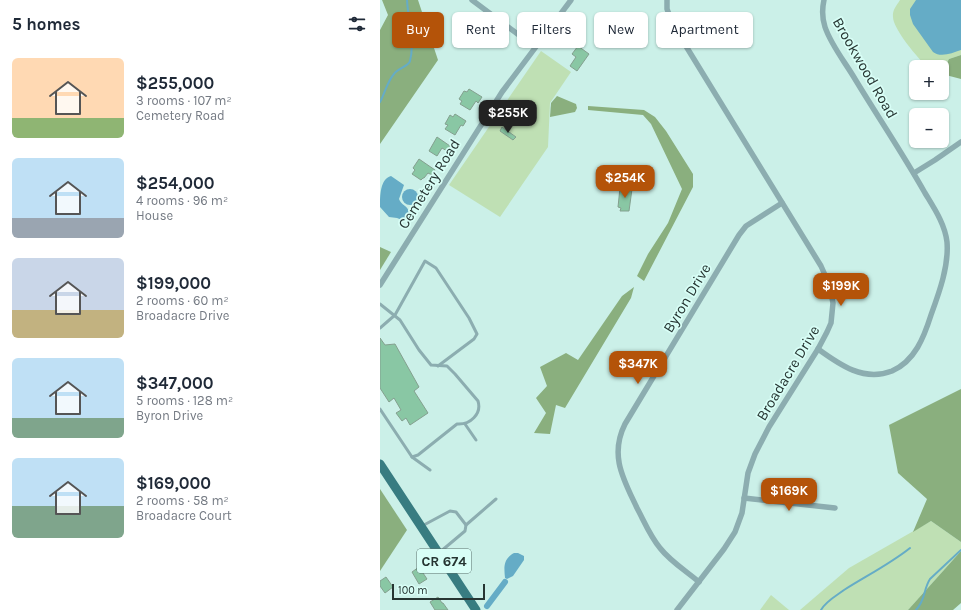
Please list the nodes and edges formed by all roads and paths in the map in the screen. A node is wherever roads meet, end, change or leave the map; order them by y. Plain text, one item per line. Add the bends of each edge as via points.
1 (472, 0) edge
2 (570, 0) edge
3 (667, 0) edge
4 (824, 0) edge
5 (561, 12) edge
6 (517, 34) edge
7 (534, 48) edge
8 (961, 142) edge
9 (914, 173) junction
10 (782, 203) junction
11 (380, 285) edge
12 (380, 304) edge
13 (395, 315) junction
14 (380, 328) edge
15 (818, 349) junction
16 (438, 366) junction
17 (380, 410) edge
18 (465, 424) junction
19 (476, 440) dead end
20 (412, 457) junction
21 (380, 464) edge
22 (430, 470) dead end
23 (744, 498) junction
24 (496, 499) dead end
25 (835, 508) dead end
26 (466, 525) junction
27 (421, 527) junction
28 (439, 553) junction
29 (699, 582) junction
30 (476, 610) edge
31 (677, 610) edge

1 - 6 street
2 - 5 street, Cemetery Road
3 - 10 street, Broadacre Drive via 667,9 673,25
4 - 9 street, Brookwood Road via 823,20 829,36
7 - 11 street, Cemetery Road via 502,92
8 - 9 street
9 - 15 street, Brookwood Road via 942,222 947,240 947,259 940,286 917,348 899,367 875,374 862,374 851,370
10 - 15 street, Broadacre Drive via 821,266 832,293 831,323
10 - 29 street, Byron Drive via 754,220 739,235 624,424 619,440 618,457 622,475 651,536 666,555
12 - 13 lane
13 - 14 lane
13 - 16 lane via 431,365
13 - 16 lane via 425,261 436,268 477,334
15 - 23 street, Broadacre Drive via 755,454
16 - 18 lane via 447,366 478,401 476,415
17 - 20 lane
18 - 19 lane
18 - 20 lane via 457,424
20 - 22 lane
21 - 27 main road, CR 674
23 - 25 street
23 - 29 street, Broadacre Drive via 735,532
24 - 26 lane
26 - 27 lane via 456,512 450,511
26 - 28 lane via 465,531
27 - 28 main road, CR 674
28 - 30 main road, CR 674
29 - 31 street, Broadacre Drive

